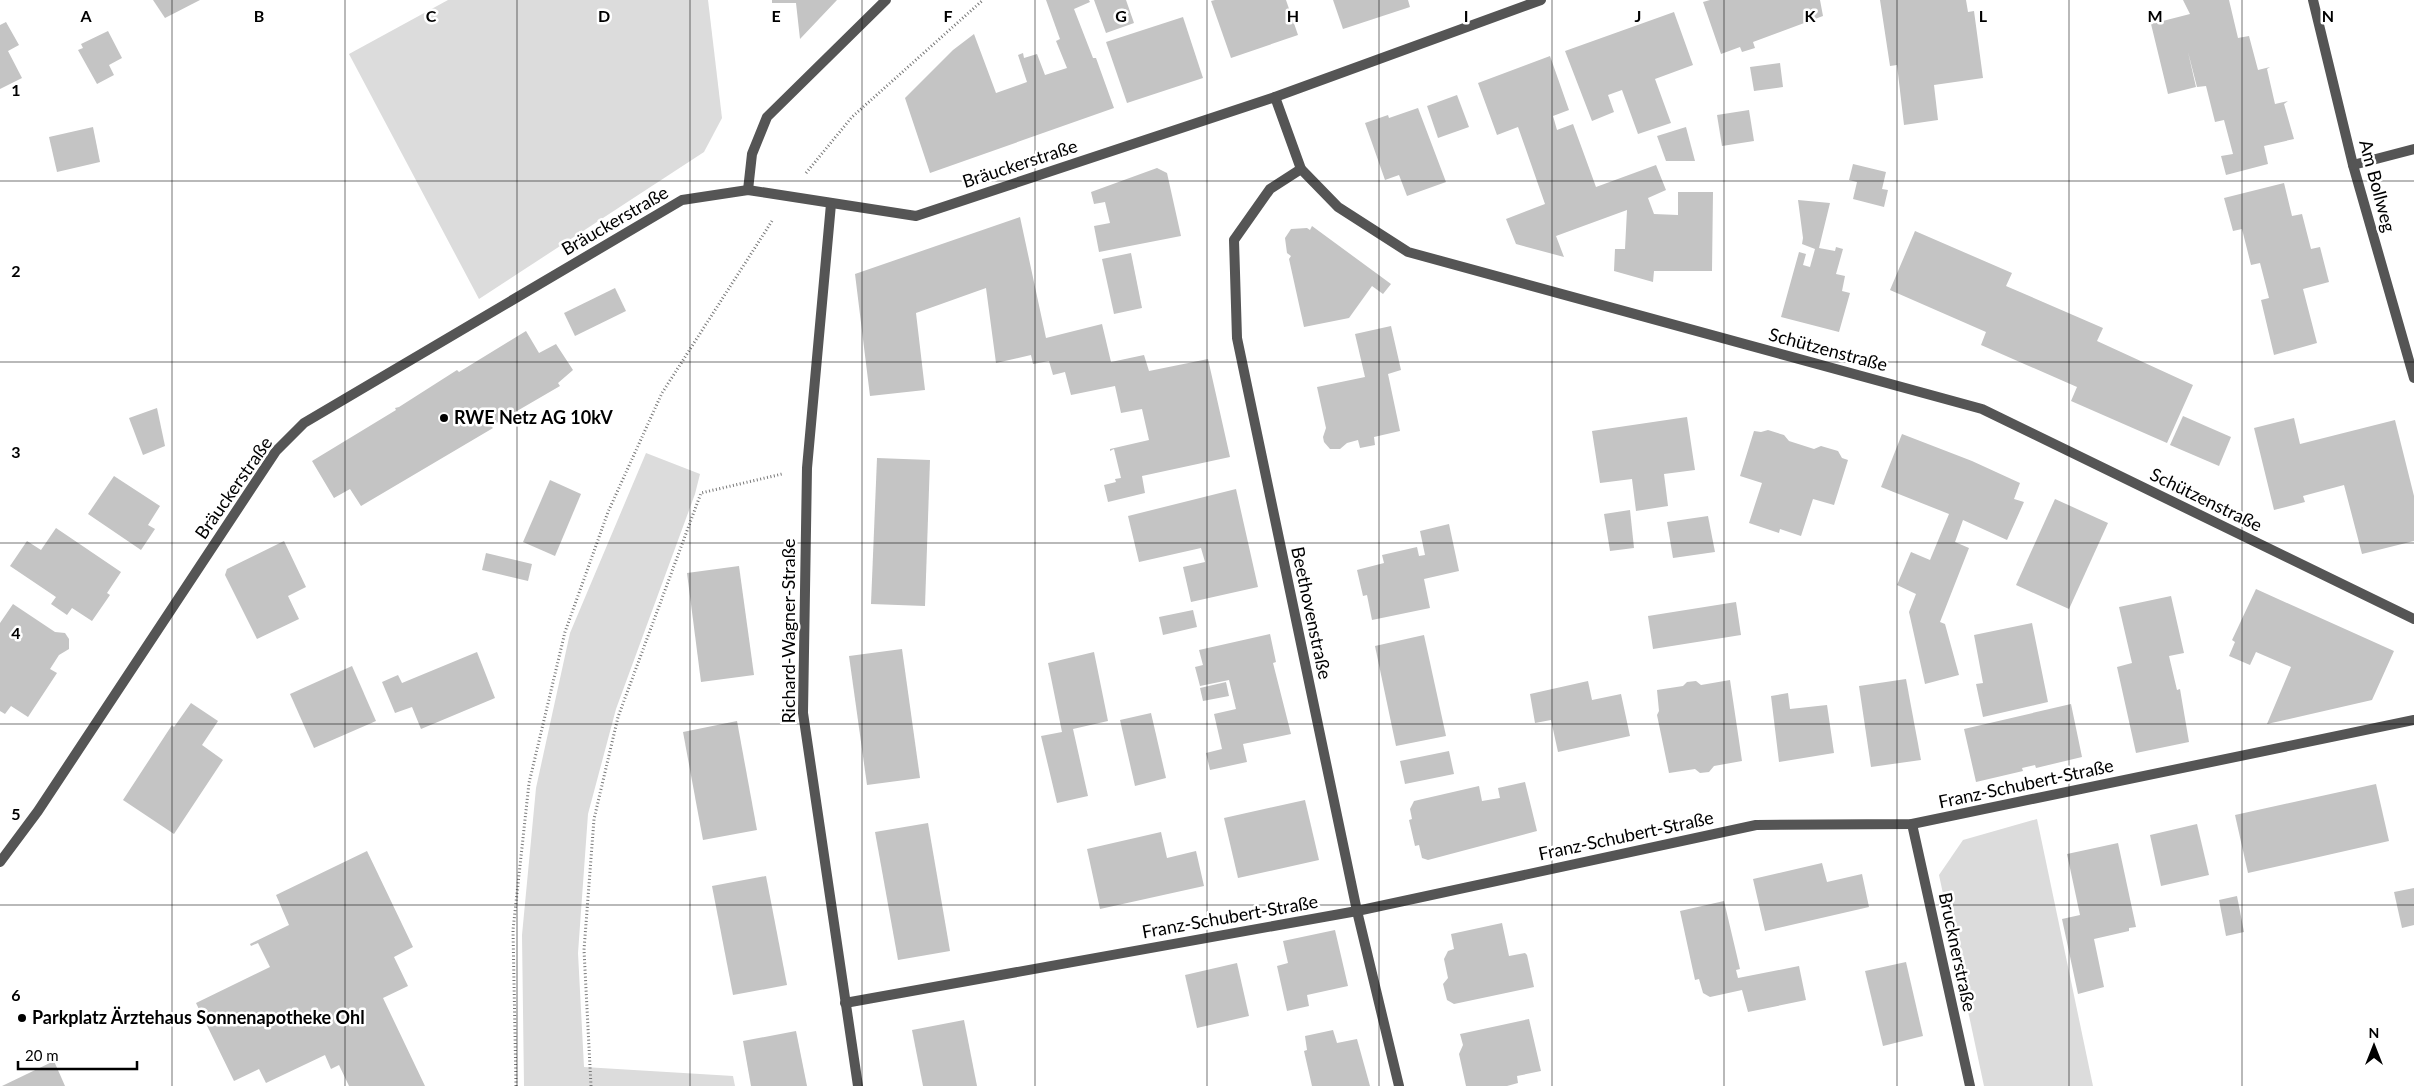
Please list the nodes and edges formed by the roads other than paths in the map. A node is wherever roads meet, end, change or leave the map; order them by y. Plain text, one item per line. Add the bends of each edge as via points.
1 (886, 0) edge
2 (1541, 0) edge
3 (2313, 0) edge
4 (1275, 97) junction
5 (2414, 149) edge
6 (2353, 165) junction
7 (1301, 169) junction
8 (748, 190) junction
9 (831, 204) junction
10 (2414, 378) edge
11 (2414, 620) edge
12 (2414, 720) edge
13 (1912, 824) junction
14 (0, 862) edge
15 (1357, 911) junction
16 (845, 1003) junction
17 (858, 1086) edge
18 (1399, 1086) edge
19 (1970, 1086) edge

1 - 8 street via 767,117 752,154
2 - 4 street, Bräuckerstraße
3 - 6 street, Am Bollweg
4 - 7 street, Schützenstraße
4 - 9 street, Bräuckerstraße via 916,216
5 - 6 street
6 - 10 street, Am Bollweg
7 - 11 street, Schützenstraße via 1338,207 1408,252 1982,409
7 - 15 street, Beethovenstraße via 1270,189 1234,240 1237,338
8 - 9 street, Bräuckerstraße
8 - 14 street, Bräuckerstraße via 682,200 304,423 276,451 38,811
9 - 16 street, Richard-Wagner-Straße via 807,468 803,713
12 - 13 street, Franz-Schubert-Straße
13 - 15 street, Franz-Schubert-Straße via 1756,825
13 - 19 street, Brucknerstraße
15 - 16 street, Franz-Schubert-Straße
15 - 18 street, Beethovenstraße
16 - 17 street, Richard-Wagner-Straße

